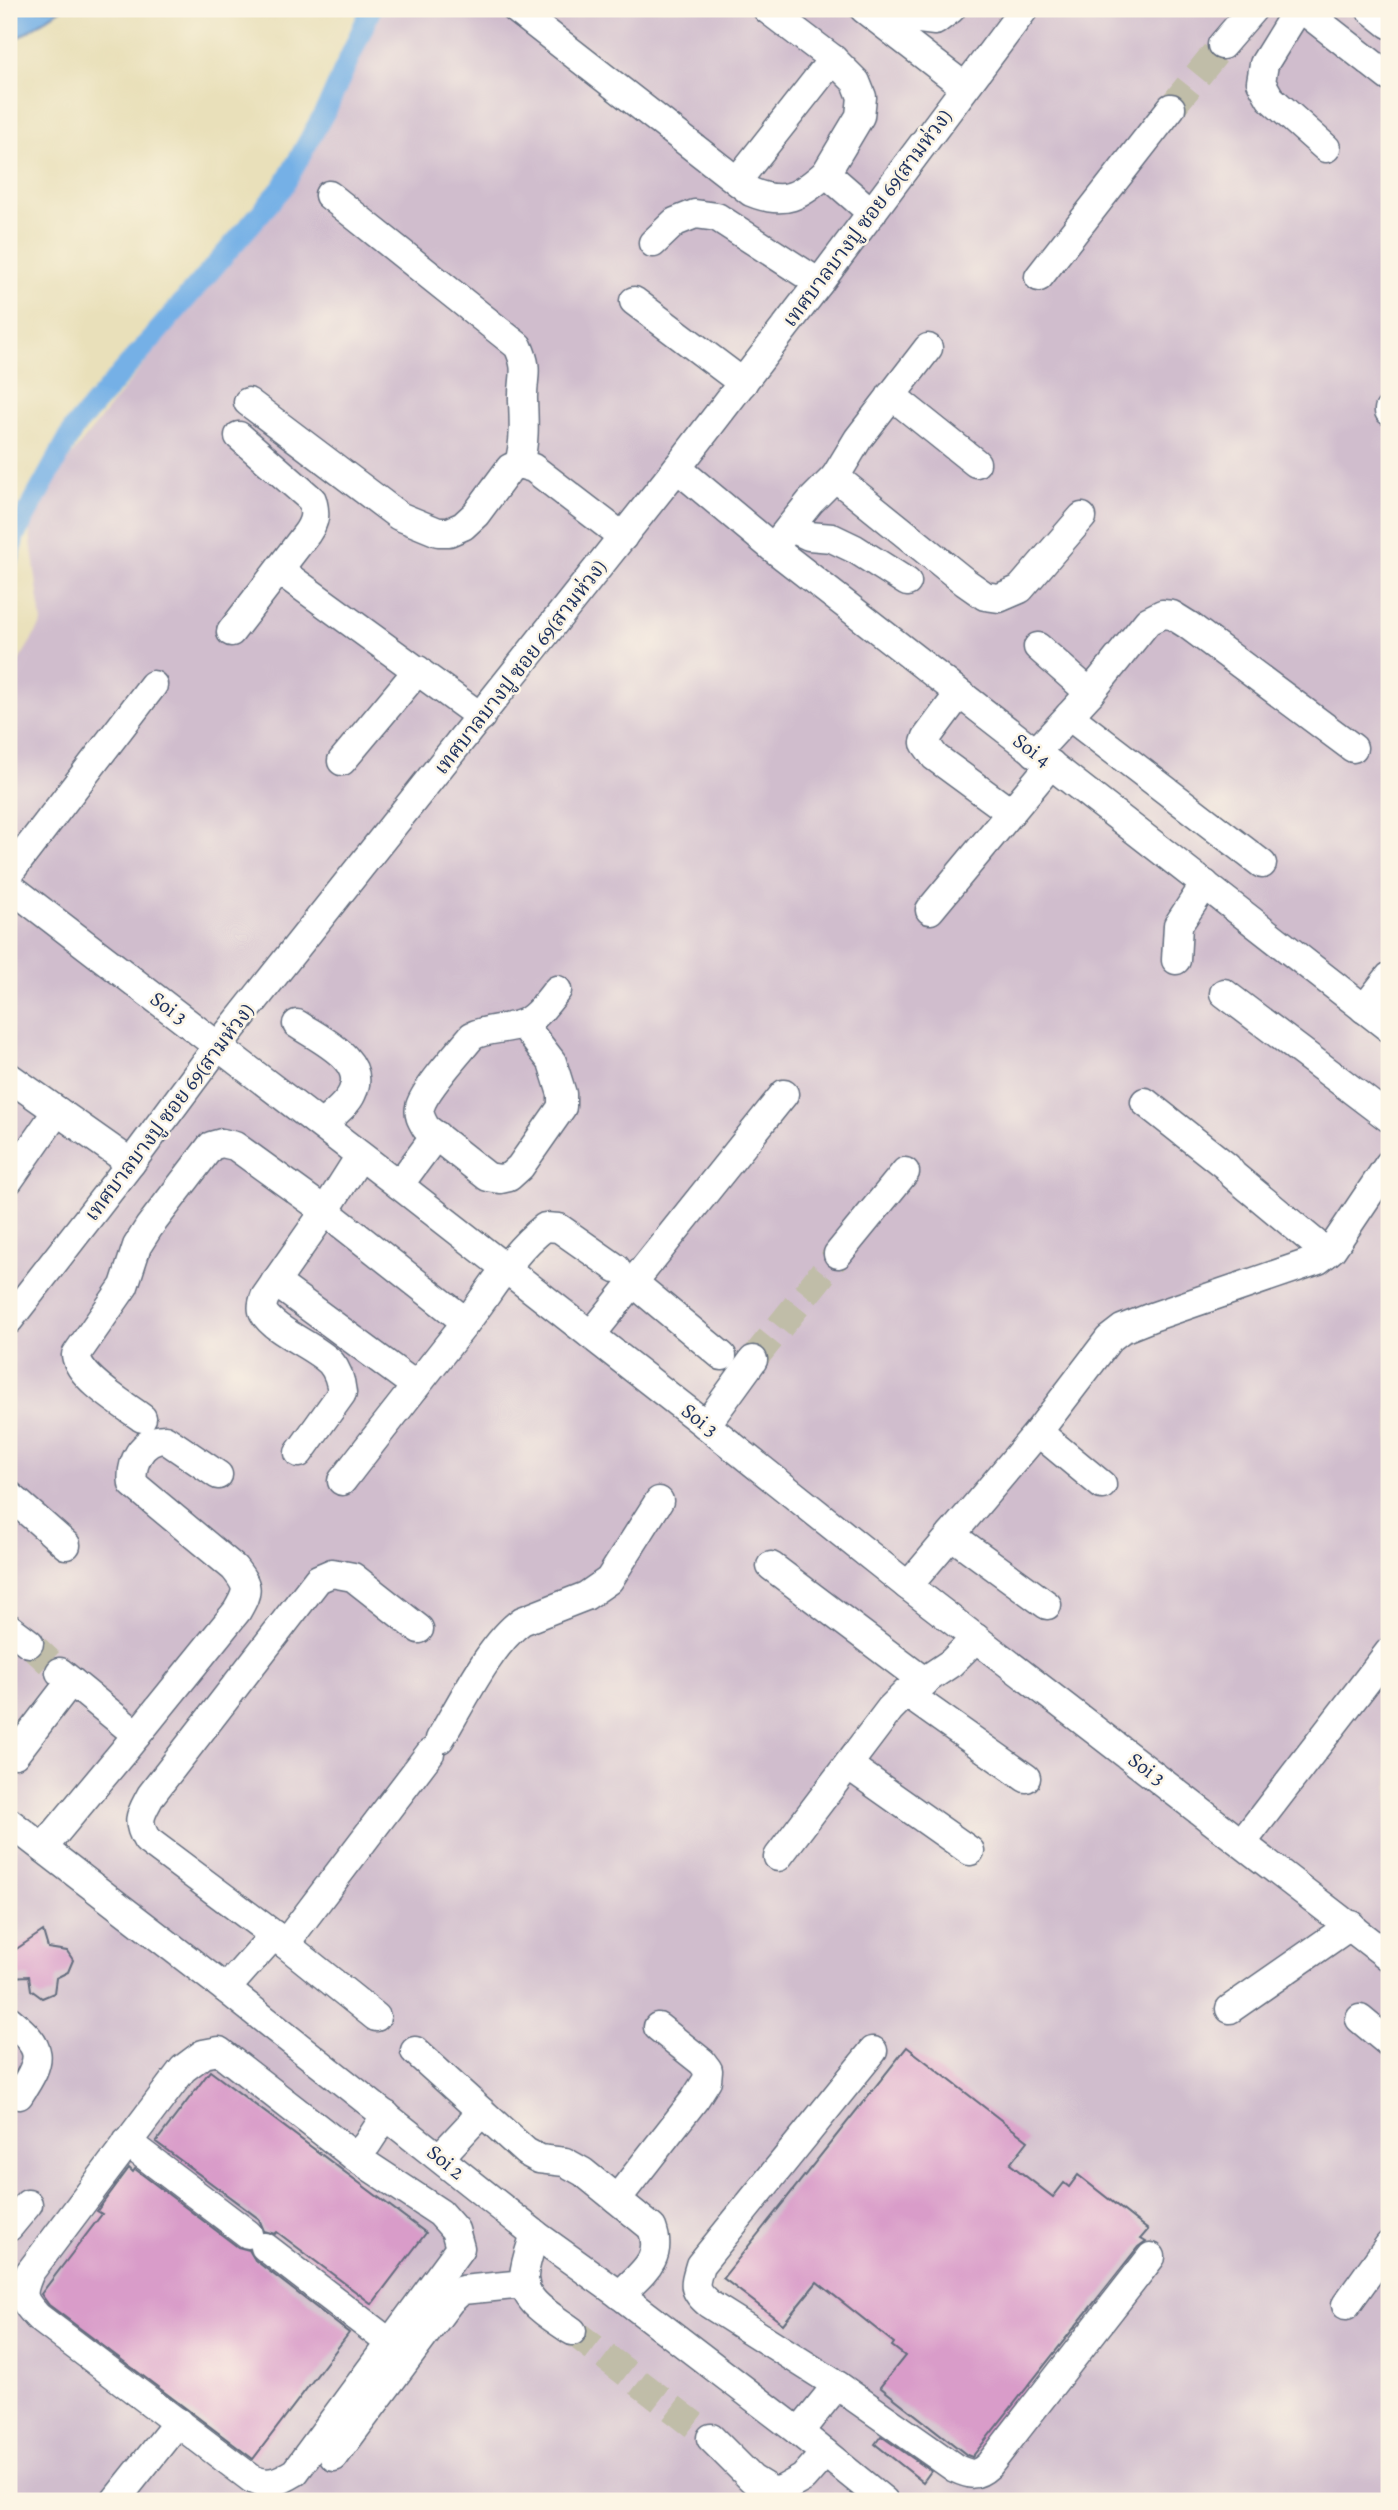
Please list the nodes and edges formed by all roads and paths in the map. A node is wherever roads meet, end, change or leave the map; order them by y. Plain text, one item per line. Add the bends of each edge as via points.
1 (516, 9) edge
2 (766, 9) edge
3 (864, 9) edge
4 (906, 9) edge
5 (951, 9) edge
6 (1024, 9) edge
7 (1253, 9) edge
8 (1300, 9) edge
9 (1370, 9) edge
10 (1389, 23) edge
11 (1222, 45) tunnel mouth
12 (833, 59) junction
13 (1389, 77) edge
14 (965, 87) junction
15 (1171, 108) tunnel mouth
16 (1326, 148) dead end
17 (826, 173) junction
18 (737, 181) junction
19 (329, 195) dead end
20 (872, 213) junction
21 (653, 243) dead end
22 (1039, 277) dead end
23 (819, 283) junction
24 (634, 301) dead end
25 (928, 348) dead end
26 (743, 383) junction
27 (891, 396) junction
28 (248, 402) dead end
29 (239, 436) dead end
30 (976, 463) dead end
31 (519, 464) junction
32 (677, 468) junction
33 (835, 477) junction
34 (1082, 517) dead end
35 (623, 537) junction
36 (782, 538) junction
37 (279, 570) junction
38 (907, 582) dead end
39 (231, 632) dead end
40 (1038, 647) dead end
41 (418, 670) junction
42 (153, 685) dead end
43 (1090, 693) junction
44 (959, 694) junction
45 (1069, 716) junction
46 (481, 717) junction
47 (1353, 748) dead end
48 (1043, 759) junction
49 (342, 761) dead end
50 (1010, 812) junction
51 (1262, 864) dead end
52 (9, 873) edge
53 (1205, 884) junction
54 (9, 886) edge
55 (930, 909) dead end
56 (1176, 960) dead end
57 (1389, 977) edge
58 (557, 990) dead end
59 (1224, 993) dead end
60 (1364, 1009) junction
61 (297, 1024) dead end
62 (523, 1024) junction
63 (1389, 1028) edge
64 (218, 1046) junction
65 (9, 1077) edge
66 (783, 1094) dead end
67 (1145, 1102) dead end
68 (57, 1111) junction
69 (1389, 1118) edge
70 (322, 1125) junction
71 (436, 1135) junction
72 (360, 1156) junction
73 (131, 1163) junction
74 (1389, 1164) edge
75 (905, 1172) dead end
76 (9, 1180) edge
77 (399, 1185) junction
78 (1229, 1193) dead end
79 (325, 1211) junction
80 (1327, 1253) junction
81 (838, 1254) tunnel mouth
82 (505, 1268) junction
83 (1294, 1270) junction
84 (625, 1276) junction
85 (275, 1282) junction
86 (9, 1320) edge
87 (466, 1322) junction
88 (591, 1335) junction
89 (722, 1356) dead end
90 (753, 1360) tunnel mouth
91 (416, 1386) junction
92 (142, 1418) dead end
93 (706, 1425) junction
94 (1038, 1432) junction
95 (299, 1454) dead end
96 (218, 1475) dead end
97 (342, 1481) dead end
98 (1102, 1485) dead end
99 (9, 1495) edge
100 (659, 1501) dead end
101 (951, 1535) junction
102 (66, 1545) dead end
103 (771, 1566) dead end
104 (908, 1586) junction
105 (1047, 1605) dead end
106 (419, 1629) dead end
107 (975, 1638) junction
108 (1389, 1653) edge
109 (915, 1687) junction
110 (137, 1735) junction
111 (15, 1754) dead end
112 (848, 1765) junction
113 (1026, 1778) dead end
114 (9, 1822) edge
115 (1242, 1843) junction
116 (43, 1848) junction
117 (970, 1851) dead end
118 (778, 1857) dead end
119 (1351, 1925) junction
120 (280, 1939) junction
121 (1389, 1956) edge
122 (226, 1989) junction
123 (1230, 2009) dead end
124 (376, 2017) dead end
125 (1360, 2019) dead end
126 (9, 2020) edge
127 (659, 2027) dead end
128 (1389, 2043) edge
129 (415, 2051) dead end
130 (873, 2051) dead end
131 (12, 2104) edge
132 (482, 2112) junction
133 (386, 2115) junction
134 (127, 2142) junction
135 (355, 2157) junction
136 (440, 2157) junction
137 (617, 2200) junction
138 (28, 2204) dead end
139 (9, 2227) edge
140 (535, 2234) junction
141 (1389, 2245) edge
142 (1151, 2257) dead end
143 (525, 2284) junction
144 (620, 2295) junction
145 (1346, 2305) dead end
146 (572, 2330) tunnel mouth
147 (390, 2343) junction
148 (837, 2385) junction
149 (178, 2422) junction
150 (799, 2432) junction
151 (711, 2438) tunnel mouth
152 (825, 2453) junction
153 (334, 2457) dead end
154 (877, 2499) edge
155 (115, 2501) edge

1 - 18 street
2 - 12 street
3 - 14 street
4 - 5 street via 919,19 934,21
6 - 14 street, เทศบาลบางปู ซอย 69(สามห่วง)
7 - 11 street
8 - 13 street
8 - 16 street via 1264,64 1261,82 1270,98
9 - 10 street
12 - 17 street via 856,82 862,97 860,116
12 - 18 street
14 - 20 street, เทศบาลบางปู ซอย 69(สามห่วง)
15 - 22 street
17 - 18 street via 803,194 789,198 768,199
17 - 20 street
19 - 31 street via 518,346 527,375
20 - 23 street, เทศบาลบางปู ซอย 69(สามห่วง)
21 - 23 street via 675,222 695,214 717,217
23 - 26 street, เทศบาลบางปู ซอย 69(สามห่วง)
24 - 26 street
25 - 27 street
26 - 32 street, เทศบาลบางปู ซอย 69(สามห่วง)
27 - 30 street
27 - 33 street
28 - 31 street via 399,516 438,532 463,527 510,468
29 - 37 street via 312,500 316,512 314,522
31 - 35 street via 533,468
32 - 35 street, เทศบาลบางปู ซอย 69(สามห่วง)
32 - 36 street, Soi 4
33 - 34 street via 985,596 999,597 1020,589
33 - 36 street
35 - 46 street, เทศบาลบางปู ซอย 69(สามห่วง)
36 - 38 street via 832,538
36 - 44 street, Soi 4
37 - 39 street
37 - 41 street
40 - 43 street
41 - 46 street
41 - 49 street
42 - 52 street
43 - 45 street
43 - 47 street via 1148,621 1172,615
44 - 48 street, Soi 4
44 - 50 street via 925,743 935,757
45 - 48 street
45 - 51 street
46 - 64 street, เทศบาลบางปู ซอย 69(สามห่วง)
48 - 50 street
48 - 53 street, Soi 4
50 - 55 street
53 - 56 street via 1178,925
53 - 60 street, Soi 4
54 - 64 street, Soi 3
57 - 60 street
58 - 62 street
59 - 69 street
60 - 63 street, Soi 4
61 - 70 street via 348,1059 355,1069 352,1094
62 - 71 street via 472,1036 419,1108 420,1119
62 - 71 street via 552,1062 562,1107 520,1167 509,1177 488,1177
64 - 70 street, Soi 3
64 - 73 street, เทศบาลบางปู ซอย 69(สามห่วง)
65 - 68 street
66 - 84 street
67 - 80 street
68 - 73 street
68 - 76 street
70 - 72 street, Soi 3
71 - 77 street
72 - 77 street, Soi 3
72 - 79 street
73 - 86 street, เทศบาลบางปู ซอย 69(สามห่วง)
74 - 80 street
75 - 81 street
77 - 82 street, Soi 3
78 - 83 street via 1284,1238
79 - 85 street
79 - 87 street
79 - 92 street via 236,1146 211,1146 149,1227 137,1246 124,1286 76,1355 89,1377
80 - 83 street
82 - 84 street via 545,1227 559,1228
82 - 87 street
82 - 88 street, Soi 3
83 - 94 street via 1122,1329
84 - 88 street
84 - 89 street
85 - 91 street
85 - 95 street via 265,1297 264,1313 331,1363 341,1381 342,1393
87 - 91 street
88 - 93 street, Soi 3
90 - 93 street
91 - 97 street
93 - 104 street, Soi 3
94 - 98 street
94 - 101 street
96 - 110 street via 165,1439 148,1443 134,1462 133,1484 234,1568 247,1594
99 - 102 street
100 - 120 street via 598,1590 511,1628 435,1746
101 - 104 street
101 - 105 street
103 - 109 street
104 - 107 street, Soi 3
106 - 120 street via 353,1577 332,1573 318,1579 140,1815 147,1840
107 - 109 street via 951,1663
107 - 115 street, Soi 3
108 - 115 street
109 - 112 street via 890,1709
109 - 113 street
110 - 111 street via 66,1676
110 - 116 street
112 - 117 street
112 - 118 street
114 - 116 street, Soi 2
115 - 119 street, Soi 3
116 - 122 street, Soi 2
119 - 121 street, Soi 3
119 - 123 street
120 - 122 street
120 - 124 street
122 - 133 street, Soi 2
125 - 128 street
126 - 131 street via 36,2046 38,2063
127 - 137 street via 702,2062 708,2070 707,2080
129 - 132 street
130 - 148 street via 700,2265 695,2283 696,2292 709,2304
132 - 136 street
132 - 137 street via 526,2152 538,2159 565,2162
133 - 135 street
133 - 136 street, Soi 2
134 - 135 street via 183,2069 203,2054 219,2051
134 - 147 street
134 - 149 street via 30,2273 23,2289 24,2302
135 - 147 street via 440,2213 455,2230 460,2248
136 - 140 street, Soi 2
137 - 144 street via 652,2228 657,2240 657,2253 649,2265
138 - 139 street
140 - 143 street
140 - 144 street, Soi 2
141 - 145 street
142 - 148 street via 980,2474 970,2476 955,2468
143 - 146 street via 537,2305
143 - 153 street via 462,2290
144 - 150 street, Soi 2
147 - 149 street via 295,2472 275,2483 252,2479
148 - 150 street
149 - 155 street
150 - 152 street, Soi 2
151 - 152 street via 752,2479 770,2490 780,2491 803,2478
152 - 154 street, Soi 2

